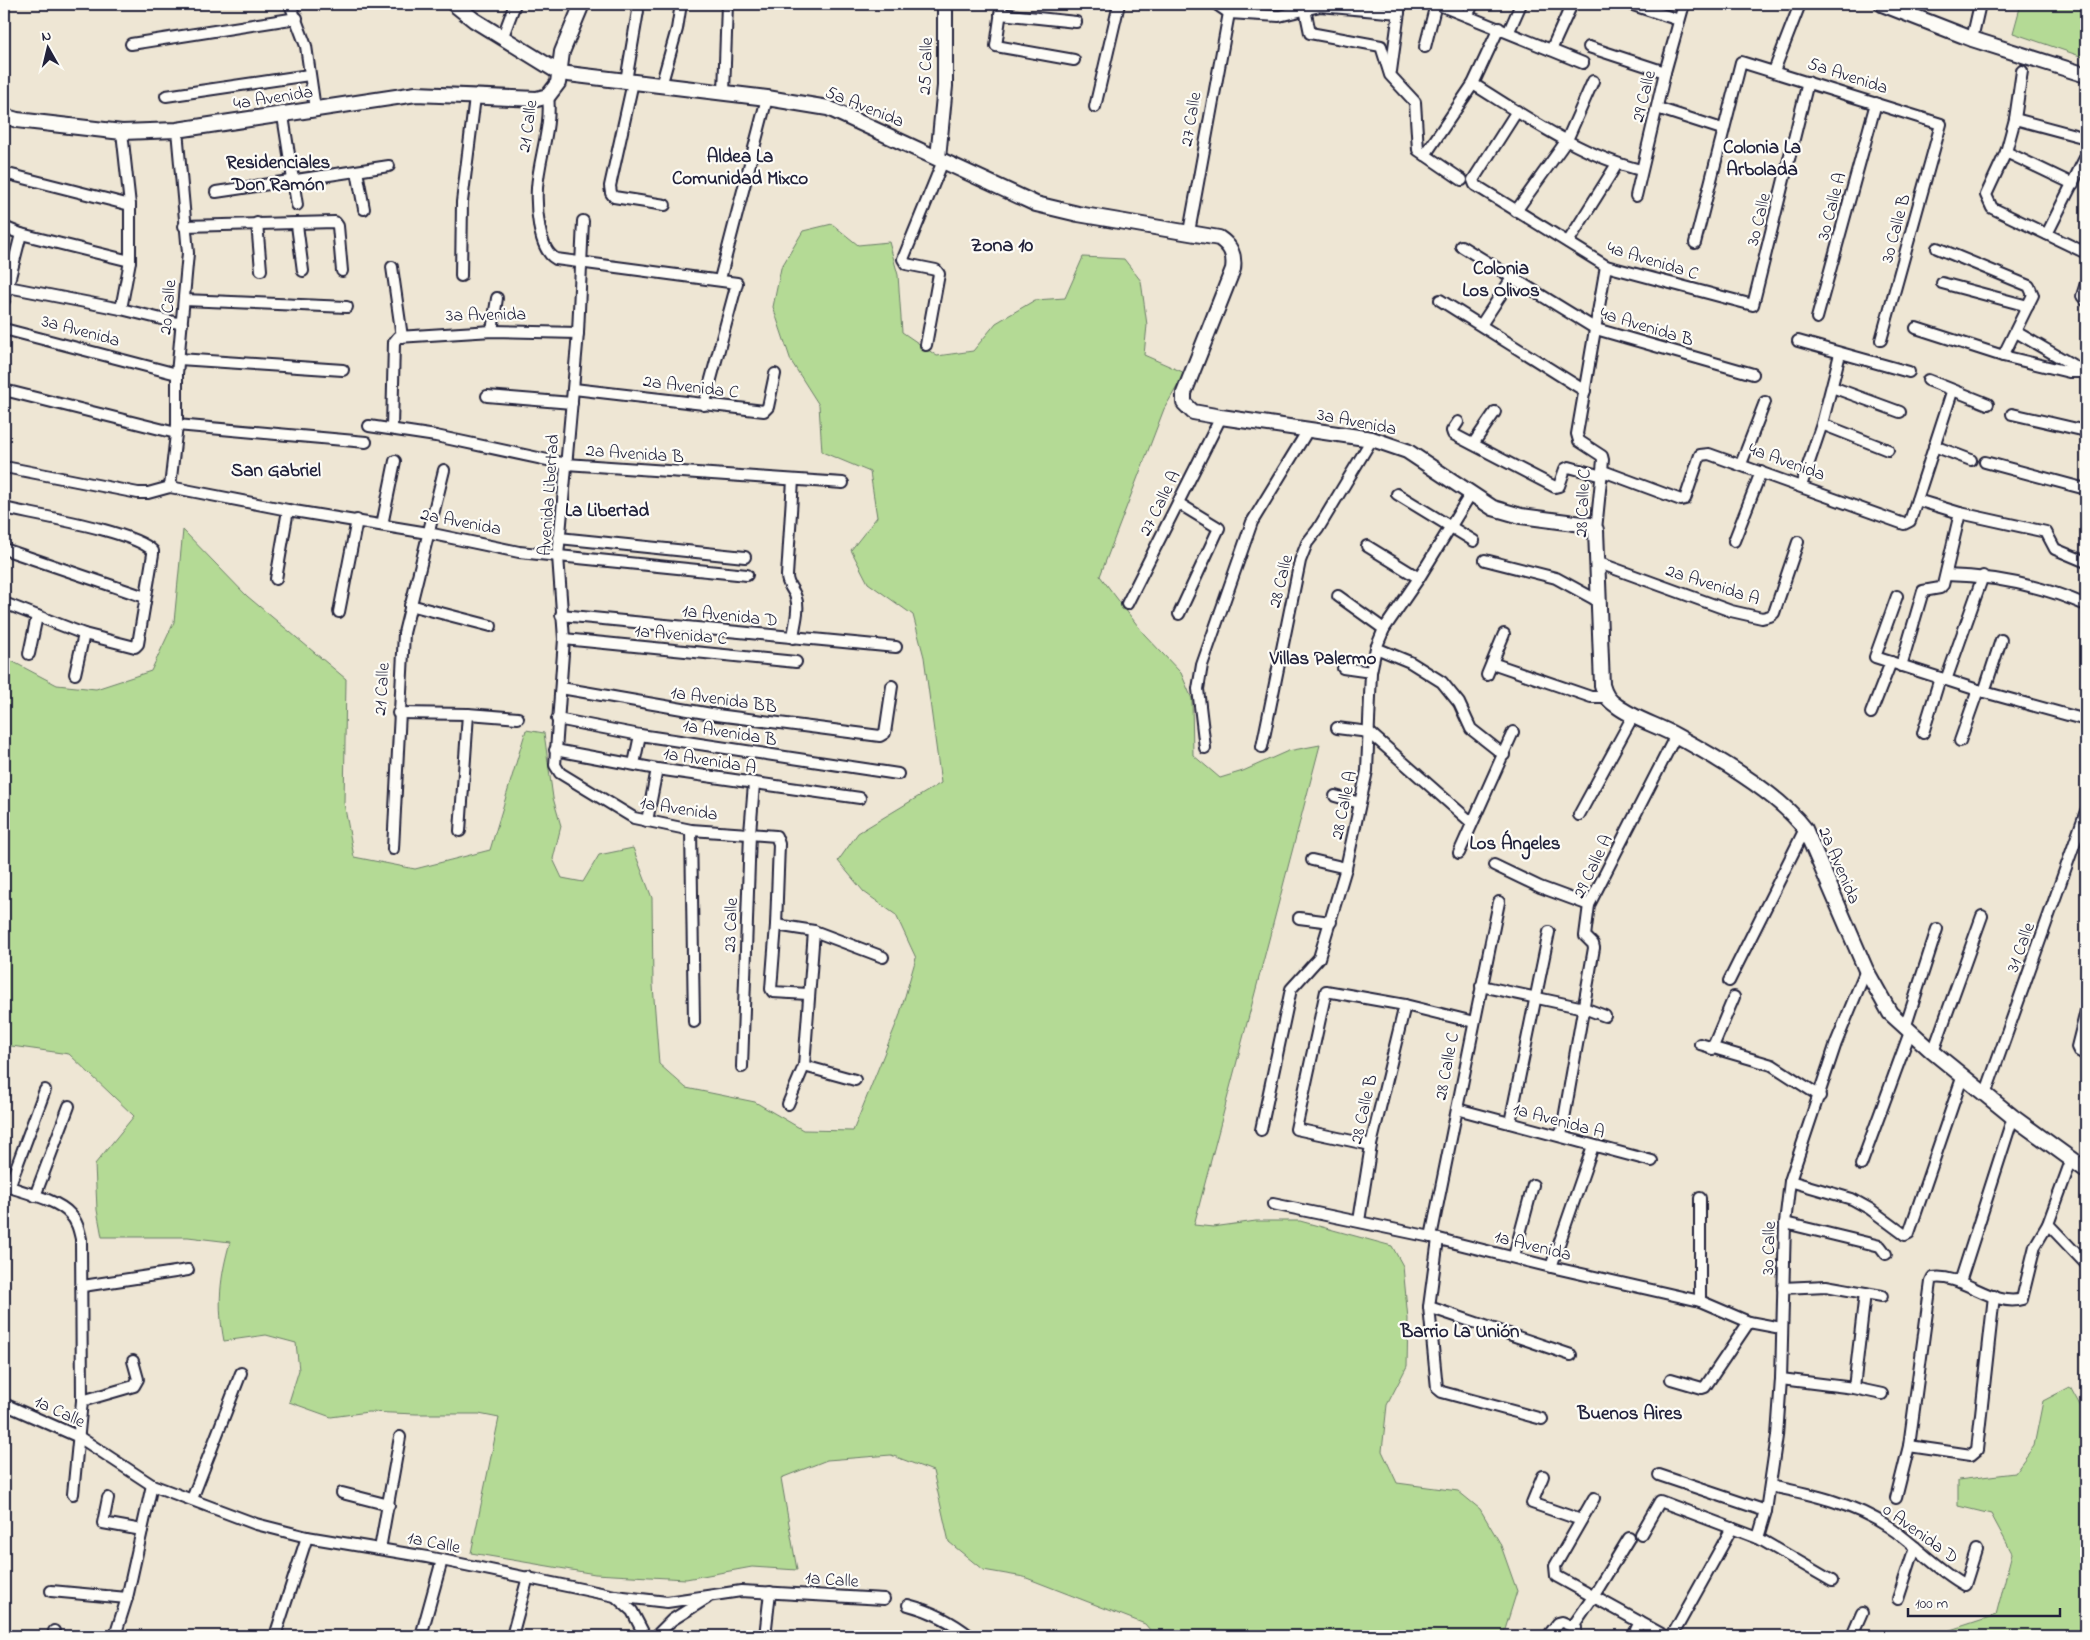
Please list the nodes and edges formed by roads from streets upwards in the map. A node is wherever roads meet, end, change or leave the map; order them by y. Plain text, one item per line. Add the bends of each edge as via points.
1 (290, 4) edge
2 (454, 4) edge
3 (514, 4) edge
4 (582, 4) edge
5 (680, 4) edge
6 (727, 4) edge
7 (945, 4) edge
8 (1119, 4) edge
9 (1437, 4) edge
10 (1473, 4) edge
11 (1521, 4) edge
12 (1572, 4) edge
13 (1630, 4) edge
14 (1684, 4) edge
15 (1800, 4) edge
16 (1882, 4) edge
17 (1980, 4) edge
18 (1216, 5) edge
19 (1399, 8) edge
20 (1001, 9) edge
21 (1305, 9) junction
22 (638, 11) dead end
23 (1229, 13) junction
24 (1467, 16) junction
25 (297, 18) junction
26 (1679, 20) junction
27 (1076, 22) dead end
28 (1504, 29) junction
29 (503, 36) junction
30 (1972, 39) junction
31 (131, 44) dead end
32 (1426, 47) dead end
33 (1589, 47) dead end
34 (1551, 50) junction
35 (1074, 60) dead end
36 (1583, 63) dead end
37 (1774, 71) junction
38 (2022, 71) dead end
39 (1665, 72) junction
40 (560, 73) junction
41 (309, 74) junction
42 (1390, 75) junction
43 (2086, 75) edge
44 (629, 81) junction
45 (1593, 81) dead end
46 (1808, 82) junction
47 (1473, 84) junction
48 (661, 86) junction
49 (724, 93) junction
50 (166, 96) dead end
51 (548, 96) junction
52 (475, 97) junction
53 (767, 98) junction
54 (1876, 103) junction
55 (1095, 107) dead end
56 (1657, 108) junction
57 (315, 109) junction
58 (1517, 111) junction
59 (4, 116) edge
60 (283, 116) junction
61 (2015, 119) junction
62 (1941, 124) joint
63 (1722, 129) junction
64 (177, 130) junction
65 (122, 132) junction
66 (2086, 138) edge
67 (1567, 140) junction
68 (2006, 152) junction
69 (1425, 155) junction
70 (2086, 156) edge
71 (940, 160) junction
72 (1617, 164) junction
73 (389, 166) dead end
74 (1642, 170) junction
75 (357, 171) junction
76 (4, 173) edge
77 (1462, 180) dead end
78 (294, 181) junction
79 (2073, 184) junction
80 (216, 192) dead end
81 (1636, 196) dead end
82 (297, 205) dead end
83 (665, 205) dead end
84 (130, 206) junction
85 (364, 209) dead end
86 (1516, 211) junction
87 (583, 221) dead end
88 (256, 223) junction
89 (297, 225) junction
90 (184, 226) junction
91 (4, 227) edge
92 (1189, 232) junction
93 (21, 234) junction
94 (2047, 234) junction
95 (1568, 242) junction
96 (1695, 243) dead end
97 (1461, 246) dead end
98 (1937, 248) dead end
99 (2086, 253) edge
100 (9, 261) edge
101 (130, 261) junction
102 (581, 262) junction
103 (1606, 266) junction
104 (392, 267) dead end
105 (261, 270) dead end
106 (303, 271) dead end
107 (342, 271) dead end
108 (461, 276) dead end
109 (1512, 278) junction
110 (720, 279) junction
111 (1942, 283) dead end
112 (2086, 283) edge
113 (8, 287) junction
114 (497, 298) dead end
115 (2084, 298) edge
116 (184, 300) junction
117 (1440, 300) dead end
118 (4, 301) edge
119 (1753, 306) joint
120 (2028, 306) junction
121 (346, 307) dead end
122 (121, 308) junction
123 (1817, 318) dead end
124 (182, 324) junction
125 (1481, 325) junction
126 (1916, 328) dead end
127 (4, 329) edge
128 (1596, 329) junction
129 (492, 330) junction
130 (2016, 332) junction
131 (578, 333) junction
132 (399, 338) junction
133 (1881, 340) dead end
134 (1798, 341) dead end
135 (926, 345) dead end
136 (1840, 354) junction
137 (2003, 356) junction
138 (179, 360) junction
139 (343, 370) dead end
140 (1910, 372) dead end
141 (2085, 372) edge
142 (177, 374) junction
143 (776, 374) dead end
144 (1754, 374) dead end
145 (1928, 380) dead end
146 (1832, 387) junction
147 (574, 389) junction
148 (4, 390) edge
149 (1585, 391) junction
150 (1952, 392) junction
151 (487, 396) dead end
152 (1765, 402) dead end
153 (572, 403) junction
154 (1184, 403) joint
155 (1988, 404) dead end
156 (704, 405) junction
157 (1495, 412) dead end
158 (1900, 412) dead end
159 (2012, 414) dead end
160 (1221, 418) junction
161 (1458, 422) dead end
162 (1822, 424) junction
163 (369, 426) dead end
164 (392, 428) junction
165 (176, 429) junction
166 (1308, 430) junction
167 (2086, 431) edge
168 (1372, 439) junction
169 (366, 442) dead end
170 (1473, 444) junction
171 (1934, 446) junction
172 (1888, 450) dead end
173 (1972, 460) dead end
174 (395, 462) dead end
175 (1985, 462) dead end
176 (566, 464) junction
177 (1741, 464) junction
178 (10, 468) dead end
179 (444, 470) dead end
180 (1761, 472) junction
181 (1602, 474) junction
182 (793, 480) junction
183 (842, 483) dead end
184 (1801, 486) junction
185 (170, 487) junction
186 (2086, 487) edge
187 (1396, 494) dead end
188 (1470, 495) junction
189 (1917, 500) junction
190 (1178, 503) junction
191 (4, 508) edge
192 (288, 510) junction
193 (1960, 514) junction
194 (358, 520) junction
195 (382, 525) junction
196 (1451, 528) junction
197 (1596, 530) junction
198 (428, 533) junction
199 (559, 538) junction
200 (1474, 541) dead end
201 (1734, 541) dead end
202 (1798, 542) dead end
203 (1367, 546) dead end
204 (4, 549) edge
205 (558, 556) junction
206 (745, 557) dead end
207 (1485, 560) dead end
208 (2086, 562) edge
209 (1599, 563) junction
210 (1946, 574) junction
211 (746, 575) dead end
212 (1983, 576) junction
213 (1419, 578) junction
214 (276, 579) dead end
215 (1338, 596) dead end
216 (1897, 596) dead end
217 (145, 597) junction
218 (1600, 602) junction
219 (4, 603) edge
220 (1127, 604) dead end
221 (410, 605) junction
222 (2086, 605) edge
223 (339, 612) dead end
224 (1179, 614) dead end
225 (562, 615) junction
226 (37, 616) junction
227 (492, 626) dead end
228 (1384, 629) junction
229 (84, 634) junction
230 (1504, 634) dead end
231 (793, 638) junction
232 (564, 640) junction
233 (2001, 640) dead end
234 (896, 648) dead end
235 (1376, 648) junction
236 (29, 654) dead end
237 (796, 662) dead end
238 (1492, 663) junction
239 (1896, 664) junction
240 (1344, 668) dead end
241 (1371, 672) junction
242 (75, 674) dead end
243 (1487, 675) dead end
244 (1943, 679) junction
245 (892, 686) dead end
246 (561, 688) junction
247 (1981, 691) junction
248 (1606, 697) junction
249 (398, 713) junction
250 (1871, 713) dead end
251 (468, 714) junction
252 (1634, 714) junction
253 (518, 718) dead end
254 (557, 719) junction
255 (2086, 720) edge
256 (1338, 728) dead end
257 (1368, 732) junction
258 (1513, 732) dead end
259 (1923, 732) dead end
260 (640, 735) junction
261 (1676, 735) junction
262 (1960, 741) dead end
263 (1262, 746) dead end
264 (1205, 748) dead end
265 (555, 750) junction
266 (1504, 755) junction
267 (634, 764) junction
268 (657, 769) junction
269 (557, 770) joint
270 (898, 774) dead end
271 (754, 784) junction
272 (1335, 796) dead end
273 (860, 798) dead end
274 (1360, 804) junction
275 (2086, 810) edge
276 (1580, 815) dead end
277 (647, 821) junction
278 (1472, 824) junction
279 (1804, 829) junction
280 (691, 830) junction
281 (460, 831) dead end
282 (750, 833) junction
283 (393, 850) dead end
284 (1459, 854) dead end
285 (1312, 860) dead end
286 (1494, 865) dead end
287 (1346, 868) junction
288 (1499, 902) dead end
289 (1589, 905) junction
290 (1982, 916) dead end
291 (1299, 918) dead end
292 (1331, 922) junction
293 (776, 925) junction
294 (1938, 928) dead end
295 (814, 931) junction
296 (1549, 932) dead end
297 (882, 957) dead end
298 (1866, 970) junction
299 (1729, 981) dead end
300 (1481, 986) junction
301 (808, 994) junction
302 (1734, 997) dead end
303 (1537, 998) junction
304 (1405, 1005) junction
305 (1584, 1008) junction
306 (2086, 1011) edge
307 (1605, 1016) dead end
308 (694, 1022) dead end
309 (1474, 1022) junction
310 (1908, 1030) junction
311 (1700, 1044) dead end
312 (1712, 1049) junction
313 (1933, 1052) junction
314 (2083, 1053) edge
315 (804, 1066) junction
316 (742, 1067) dead end
317 (1963, 1075) junction
318 (855, 1080) dead end
319 (44, 1090) dead end
320 (1985, 1095) junction
321 (1820, 1096) junction
322 (788, 1104) dead end
323 (69, 1106) dead end
324 (1457, 1110) junction
325 (2013, 1117) junction
326 (1510, 1123) junction
327 (1261, 1130) dead end
328 (1561, 1136) junction
329 (1371, 1145) junction
330 (1593, 1146) junction
331 (1652, 1161) dead end
332 (2071, 1161) junction
333 (1861, 1166) dead end
334 (2086, 1170) edge
335 (1790, 1181) junction
336 (6, 1186) edge
337 (1533, 1186) dead end
338 (35, 1196) junction
339 (1700, 1198) dead end
340 (1273, 1204) dead end
341 (1358, 1221) junction
342 (1785, 1223) junction
343 (2048, 1224) junction
344 (1435, 1238) junction
345 (1886, 1254) dead end
346 (1514, 1256) junction
347 (2086, 1264) edge
348 (1551, 1267) junction
349 (188, 1270) dead end
350 (1960, 1282) junction
351 (83, 1286) junction
352 (1783, 1288) junction
353 (1865, 1293) junction
354 (1882, 1296) dead end
355 (1994, 1296) junction
356 (1700, 1300) junction
357 (1429, 1307) junction
358 (1750, 1322) junction
359 (1781, 1328) junction
360 (1571, 1355) dead end
361 (133, 1361) dead end
362 (241, 1373) dead end
363 (1671, 1379) dead end
364 (1781, 1379) junction
365 (1854, 1388) junction
366 (1882, 1394) dead end
367 (82, 1401) junction
368 (4, 1404) edge
369 (1542, 1419) dead end
370 (80, 1437) junction
371 (400, 1437) dead end
372 (1909, 1446) junction
373 (1659, 1475) dead end
374 (1543, 1476) dead end
375 (152, 1484) junction
376 (1770, 1486) junction
377 (342, 1493) dead end
378 (73, 1494) dead end
379 (108, 1498) dead end
380 (1594, 1498) dead end
381 (1896, 1498) dead end
382 (192, 1499) junction
383 (389, 1505) junction
384 (1766, 1511) junction
385 (1580, 1520) junction
386 (1732, 1528) junction
387 (142, 1530) junction
388 (1641, 1534) dead end
389 (307, 1537) junction
390 (1629, 1538) dead end
391 (1758, 1538) junction
392 (1915, 1547) junction
393 (380, 1548) junction
394 (1976, 1550) dead end
395 (442, 1560) junction
396 (528, 1577) junction
397 (1832, 1581) dead end
398 (51, 1590) dead end
399 (770, 1592) junction
400 (714, 1594) junction
401 (615, 1596) junction
402 (127, 1598) junction
403 (1593, 1598) junction
404 (884, 1599) dead end
405 (1898, 1599) dead end
406 (908, 1605) dead end
407 (1862, 1612) dead end
408 (1640, 1622) junction
409 (1575, 1632) edge
410 (114, 1636) edge
411 (274, 1636) edge
412 (421, 1636) edge
413 (512, 1636) edge
414 (645, 1636) edge
415 (656, 1636) edge
416 (765, 1636) edge
417 (970, 1636) edge
418 (1548, 1636) edge
419 (1633, 1636) edge
420 (1665, 1636) edge
421 (1672, 1636) edge
422 (1852, 1636) edge

1 - 25 street
2 - 29 street, 5a Avenida
3 - 29 street
4 - 40 street, 21 Calle via 562,52
5 - 48 street via 677,29
6 - 49 street
7 - 71 street, 25 Calle
8 - 55 street
9 - 24 street
9 - 32 street
10 - 24 street
11 - 28 street
12 - 34 street
13 - 26 street
14 - 26 street, 29 Calle
15 - 37 street
16 - 30 street
17 - 30 street
18 - 23 street
19 - 21 street via 1320,6
19 - 42 street
20 - 27 street
20 - 35 street via 995,42 999,48
21 - 23 street via 1279,16
21 - 42 street via 1309,31 1313,34 1381,46
22 - 44 street
23 - 92 street, 27 Calle
24 - 28 street
25 - 31 street
25 - 41 street via 306,46
26 - 39 street, 29 Calle
28 - 34 street
28 - 47 street
29 - 40 street, 5a Avenida
30 - 43 street
33 - 39 street
34 - 36 street
37 - 46 street, 5a Avenida
37 - 63 street, 5a Avenida via 1745,62 1738,66
38 - 61 street
39 - 56 street, 29 Calle
40 - 44 street, 5a Avenida
40 - 51 street, 21 Calle via 554,91
41 - 50 street
41 - 57 street
42 - 69 street via 1415,102 1417,146
44 - 48 street, 5a Avenida
44 - 83 street via 611,193 614,197
45 - 67 street
46 - 54 street, 5a Avenida
46 - 119 street, 30 Calle
47 - 58 street
47 - 69 street
48 - 49 street, 5a Avenida
49 - 53 street, 5a Avenida
51 - 52 street, 4a Avenida via 537,99
51 - 102 street, 21 Calle via 550,111 537,188 540,232 551,257
52 - 57 street, 4a Avenida via 416,94
52 - 108 street via 462,202
53 - 71 street, 5a Avenida via 828,108
53 - 110 street
54 - 62 street, 5a Avenida
54 - 123 street, 30 Calle A
56 - 63 street
56 - 74 street, 29 Calle
57 - 60 street, 4a Avenida
58 - 67 street
58 - 86 street, 4a Avenida C via 1473,180
59 - 65 street, 4a Avenida
60 - 64 street, 4a Avenida
60 - 78 street
61 - 66 street
61 - 68 street
62 - 133 street, 30 Calle B
63 - 96 street
64 - 65 street, 4a Avenida
64 - 90 street, 20 Calle
65 - 84 street
67 - 72 street
67 - 86 street
68 - 79 street
68 - 94 street via 1986,194 1987,201 1992,208
69 - 77 street
70 - 79 street
71 - 92 street, 5a Avenida via 1036,204
71 - 135 street, 25 Calle via 903,262 938,271
72 - 74 street
72 - 95 street
73 - 75 street
74 - 81 street, 29 Calle
75 - 78 street
75 - 85 street
76 - 84 street
78 - 80 street
78 - 82 street
79 - 94 street
84 - 101 street
86 - 95 street, 4a Avenida C
87 - 102 street, Avenida Libertad
88 - 89 street
88 - 90 street
88 - 105 street
89 - 106 street
89 - 107 street via 337,223
90 - 116 street, 20 Calle via 188,253
91 - 93 street
92 - 154 street, 5a Avenida via 1219,238 1227,243 1232,252 1233,269 1184,393
93 - 100 street
93 - 101 street
94 - 99 street
95 - 103 street, 4a Avenida C
97 - 109 street, 4a Avenida B
98 - 120 street via 2029,286 2033,295
100 - 113 street
101 - 122 street
102 - 110 street
102 - 131 street, Avenida Libertad
103 - 119 street, 4a Avenida C
103 - 128 street, 28 Calle C
104 - 132 street
109 - 125 street
109 - 128 street, 4a Avenida B
110 - 156 street via 738,285
111 - 120 street
112 - 115 street
113 - 118 street
113 - 122 street
114 - 129 street
116 - 121 street
116 - 124 street, 20 Calle
117 - 125 street
120 - 130 street
122 - 124 street
124 - 138 street, 20 Calle
125 - 149 street
126 - 137 street
127 - 142 street, 3a Avenida
128 - 144 street, 4a Avenida B
128 - 149 street, 28 Calle C
129 - 131 street, 3a Avenida
129 - 132 street, 3a Avenida
130 - 137 street
130 - 141 street
131 - 147 street, Avenida Libertad
132 - 164 street via 394,342
134 - 136 street
136 - 140 street
136 - 146 street
137 - 141 street via 2069,372
138 - 139 street
138 - 142 street, 20 Calle
142 - 165 street, 20 Calle
143 - 156 street, 2a Avenida C via 767,410
145 - 150 street
146 - 158 street
146 - 162 street
147 - 153 street, Avenida Libertad
147 - 156 street, 2a Avenida C
148 - 165 street
149 - 181 street, 28 Calle C via 1576,434 1579,440 1602,456
150 - 155 street
150 - 171 street
151 - 153 street
152 - 177 street
153 - 176 street, Avenida Libertad
154 - 160 street, 3a Avenida via 1193,412
157 - 170 street
159 - 167 street
160 - 166 street, 3a Avenida
160 - 190 street, 27 Calle A
161 - 170 street via 1453,434
162 - 172 street
162 - 184 street
163 - 164 street, 2a Avenida B
164 - 176 street, 2a Avenida B
165 - 169 street
165 - 185 street, 20 Calle
166 - 168 street, 3a Avenida
166 - 264 street via 1252,522 1202,665 1198,689
168 - 188 street, 3a Avenida via 1407,451
168 - 263 street, 28 Calle via 1307,543 1300,561
170 - 181 street via 1555,487 1559,486 1565,469 1569,467
171 - 173 street
171 - 189 street
174 - 195 street
175 - 186 street
176 - 182 street, 2a Avenida B
176 - 199 street, Avenida Libertad
177 - 180 street, 4a Avenida
177 - 181 street, 4a Avenida via 1709,454 1700,455 1685,499
178 - 185 street via 138,493
179 - 198 street, 21 Calle
180 - 184 street, 4a Avenida
180 - 201 street
181 - 197 street, 28 Calle C
182 - 183 street, 2a Avenida B
182 - 231 street via 787,576 788,586 797,603
184 - 189 street, 4a Avenida via 1904,524 1910,521
185 - 192 street, 2a Avenida
187 - 196 street
188 - 196 street, 28 Calle A
188 - 197 street, 3a Avenida via 1493,508 1521,516 1590,525
189 - 193 street
190 - 220 street, 27 Calle A
190 - 224 street via 1219,528
191 - 217 street via 122,535 146,544 153,551
192 - 194 street, 2a Avenida
192 - 214 street
193 - 208 street via 2046,532 2055,549
193 - 210 street
194 - 195 street, 2a Avenida
194 - 223 street
195 - 198 street, 2a Avenida
196 - 200 street
196 - 213 street, 28 Calle A
197 - 209 street, 28 Calle C
198 - 205 street, 2a Avenida via 519,552
198 - 221 street, 21 Calle
199 - 205 street, Avenida Libertad
199 - 206 street
202 - 209 street, 2a Avenida A via 1774,612 1762,618 1731,611
203 - 213 street
204 - 217 street
205 - 211 street, 2a Avenida
205 - 225 street, Avenida Libertad
207 - 218 street via 1556,578
209 - 218 street, 28 Calle C
210 - 212 street
210 - 239 street via 1940,588 1923,591
212 - 222 street via 2031,584
212 - 244 street
213 - 228 street, 28 Calle A
215 - 228 street
216 - 239 street via 1875,657
217 - 229 street via 138,644 135,646
218 - 248 street, 28 Calle C via 1602,685
219 - 226 street
221 - 227 street
221 - 249 street, 21 Calle via 404,633
225 - 231 street, 1a Avenida D
225 - 232 street, Avenida Libertad
226 - 229 street
226 - 236 street
228 - 235 street, 28 Calle A
229 - 242 street
230 - 238 street
231 - 234 street, 1a Avenida D
232 - 237 street, 1a Avenida C
232 - 246 street, Avenida Libertad
233 - 247 street
235 - 241 street, 28 Calle A
235 - 266 street via 1430,673 1442,682 1452,691 1471,730
238 - 243 street
238 - 248 street, 2a Avenida via 1591,697
239 - 244 street
239 - 250 street
240 - 241 street
241 - 257 street, 28 Calle A
244 - 247 street
244 - 259 street
245 - 246 street, 1a Avenida BB via 883,736 717,715
246 - 254 street, Avenida Libertad
247 - 255 street
247 - 262 street
248 - 252 street, 2a Avenida via 1618,708
249 - 251 street
249 - 283 street, 21 Calle
251 - 253 street
251 - 281 street
252 - 261 street, 2a Avenida
252 - 276 street
254 - 260 street, 1a Avenida B
254 - 265 street, Avenida Libertad
256 - 257 street
257 - 274 street, 28 Calle A via 1367,771
257 - 278 street
258 - 266 street
260 - 267 street
260 - 270 street, 1a Avenida B
261 - 279 street, 2a Avenida via 1755,784 1793,813
261 - 289 street, 29 Calle A
265 - 267 street, 1a Avenida A
265 - 269 street, Avenida Libertad
266 - 278 street
267 - 268 street, 1a Avenida A
268 - 271 street, 1a Avenida A
268 - 277 street
269 - 277 street, 1a Avenida via 628,815
271 - 273 street, 1a Avenida A
271 - 282 street, 23 Calle
272 - 274 street
274 - 287 street, 28 Calle A
275 - 320 street, 31 Calle
277 - 280 street, 1a Avenida
278 - 284 street
279 - 298 street, 2a Avenida
279 - 299 street
280 - 282 street, 1a Avenida
280 - 308 street
282 - 293 street, 1a Avenida via 779,839
282 - 316 street, 23 Calle
285 - 287 street
286 - 289 street
287 - 292 street, 28 Calle A
288 - 300 street, 28 Calle C
289 - 305 street, 29 Calle A via 1585,936 1594,948
290 - 313 street
291 - 292 street
292 - 327 street, 28 Calle A via 1319,958 1290,989
293 - 295 street
293 - 301 street via 771,989 773,992
294 - 310 street
295 - 297 street
295 - 301 street
296 - 303 street
298 - 310 street, 2a Avenida via 1890,1013
298 - 321 street, 30 Calle via 1836,1043
300 - 303 street
300 - 309 street, 28 Calle C
301 - 315 street
302 - 312 street
303 - 305 street
303 - 326 street
304 - 309 street
304 - 329 street, 28 Calle B
304 - 329 street via 1326,991 1296,1129
305 - 307 street
305 - 328 street, 29 Calle A
306 - 314 street via 2077,1043
309 - 324 street, 28 Calle C
310 - 313 street, 2a Avenida
310 - 333 street
311 - 312 street
312 - 321 street via 1772,1065
313 - 317 street, 2a Avenida
315 - 318 street
315 - 322 street
317 - 320 street, 2a Avenida
317 - 335 street via 1909,1233 1905,1234 1852,1199
319 - 336 street
320 - 325 street, 2a Avenida
321 - 335 street, 30 Calle
323 - 338 street
324 - 326 street, 1a Avenida A
324 - 344 street, 28 Calle C
325 - 332 street, 2a Avenida
325 - 350 street
326 - 328 street, 1a Avenida A
328 - 330 street, 1a Avenida A
329 - 341 street, 28 Calle B
330 - 331 street, 1a Avenida A
330 - 348 street
332 - 334 street, 2a Avenida
332 - 343 street
335 - 342 street, 30 Calle
336 - 338 street
337 - 346 street
338 - 351 street via 69,1212 77,1223
339 - 356 street
340 - 341 street, 1a Avenida
341 - 344 street, 1a Avenida
342 - 345 street via 1880,1246
342 - 352 street, 30 Calle
343 - 347 street
343 - 355 street via 2035,1246 2022,1299
344 - 346 street, 1a Avenida
344 - 357 street, 28 Calle C
346 - 348 street, 1a Avenida
348 - 356 street, 1a Avenida
349 - 351 street
350 - 355 street
350 - 372 street via 1933,1278 1931,1282
351 - 367 street
352 - 353 street via 1826,1286
352 - 359 street, 30 Calle
353 - 354 street
353 - 365 street
355 - 372 street via 1975,1453
356 - 358 street, 1a Avenida
357 - 360 street
357 - 369 street, 28 Calle C via 1437,1388
358 - 359 street, 1a Avenida
358 - 363 street via 1705,1386 1702,1388
359 - 364 street, 30 Calle
361 - 367 street via 138,1380 134,1386
362 - 382 street
364 - 365 street
364 - 376 street, 30 Calle
365 - 366 street
367 - 370 street
368 - 370 street, 1a Calle
370 - 375 street, 1a Calle
370 - 378 street
371 - 383 street
372 - 381 street
373 - 384 street
374 - 385 street via 1532,1503
375 - 382 street, 1a Calle
375 - 387 street
376 - 384 street, 30 Calle
376 - 392 street, 0 Avenida D via 1815,1495 1861,1511
377 - 383 street
379 - 387 street via 103,1522
380 - 385 street
382 - 389 street, 1a Calle via 256,1524
383 - 393 street
384 - 391 street, 30 Calle
385 - 403 street via 1555,1566 1556,1576
386 - 388 street via 1658,1501
386 - 391 street
386 - 421 street
387 - 402 street
389 - 393 street, 1a Calle
389 - 411 street
390 - 403 street
391 - 397 street
392 - 394 street, 0 Avenida D via 1965,1585
392 - 405 street
393 - 395 street, 1a Calle
395 - 396 street, 1a Calle
395 - 412 street
396 - 401 street, 1a Calle
396 - 413 street
398 - 402 street
399 - 400 street, 1a Calle
399 - 404 street, 1a Calle
399 - 416 street
400 - 401 street, 1a Calle via 667,1602
400 - 415 street via 672,1620
401 - 414 street via 632,1610
402 - 410 street
403 - 408 street
403 - 409 street
406 - 417 street via 925,1609 955,1624
407 - 422 street
408 - 419 street
408 - 420 street
409 - 418 street via 1566,1622 1558,1623

